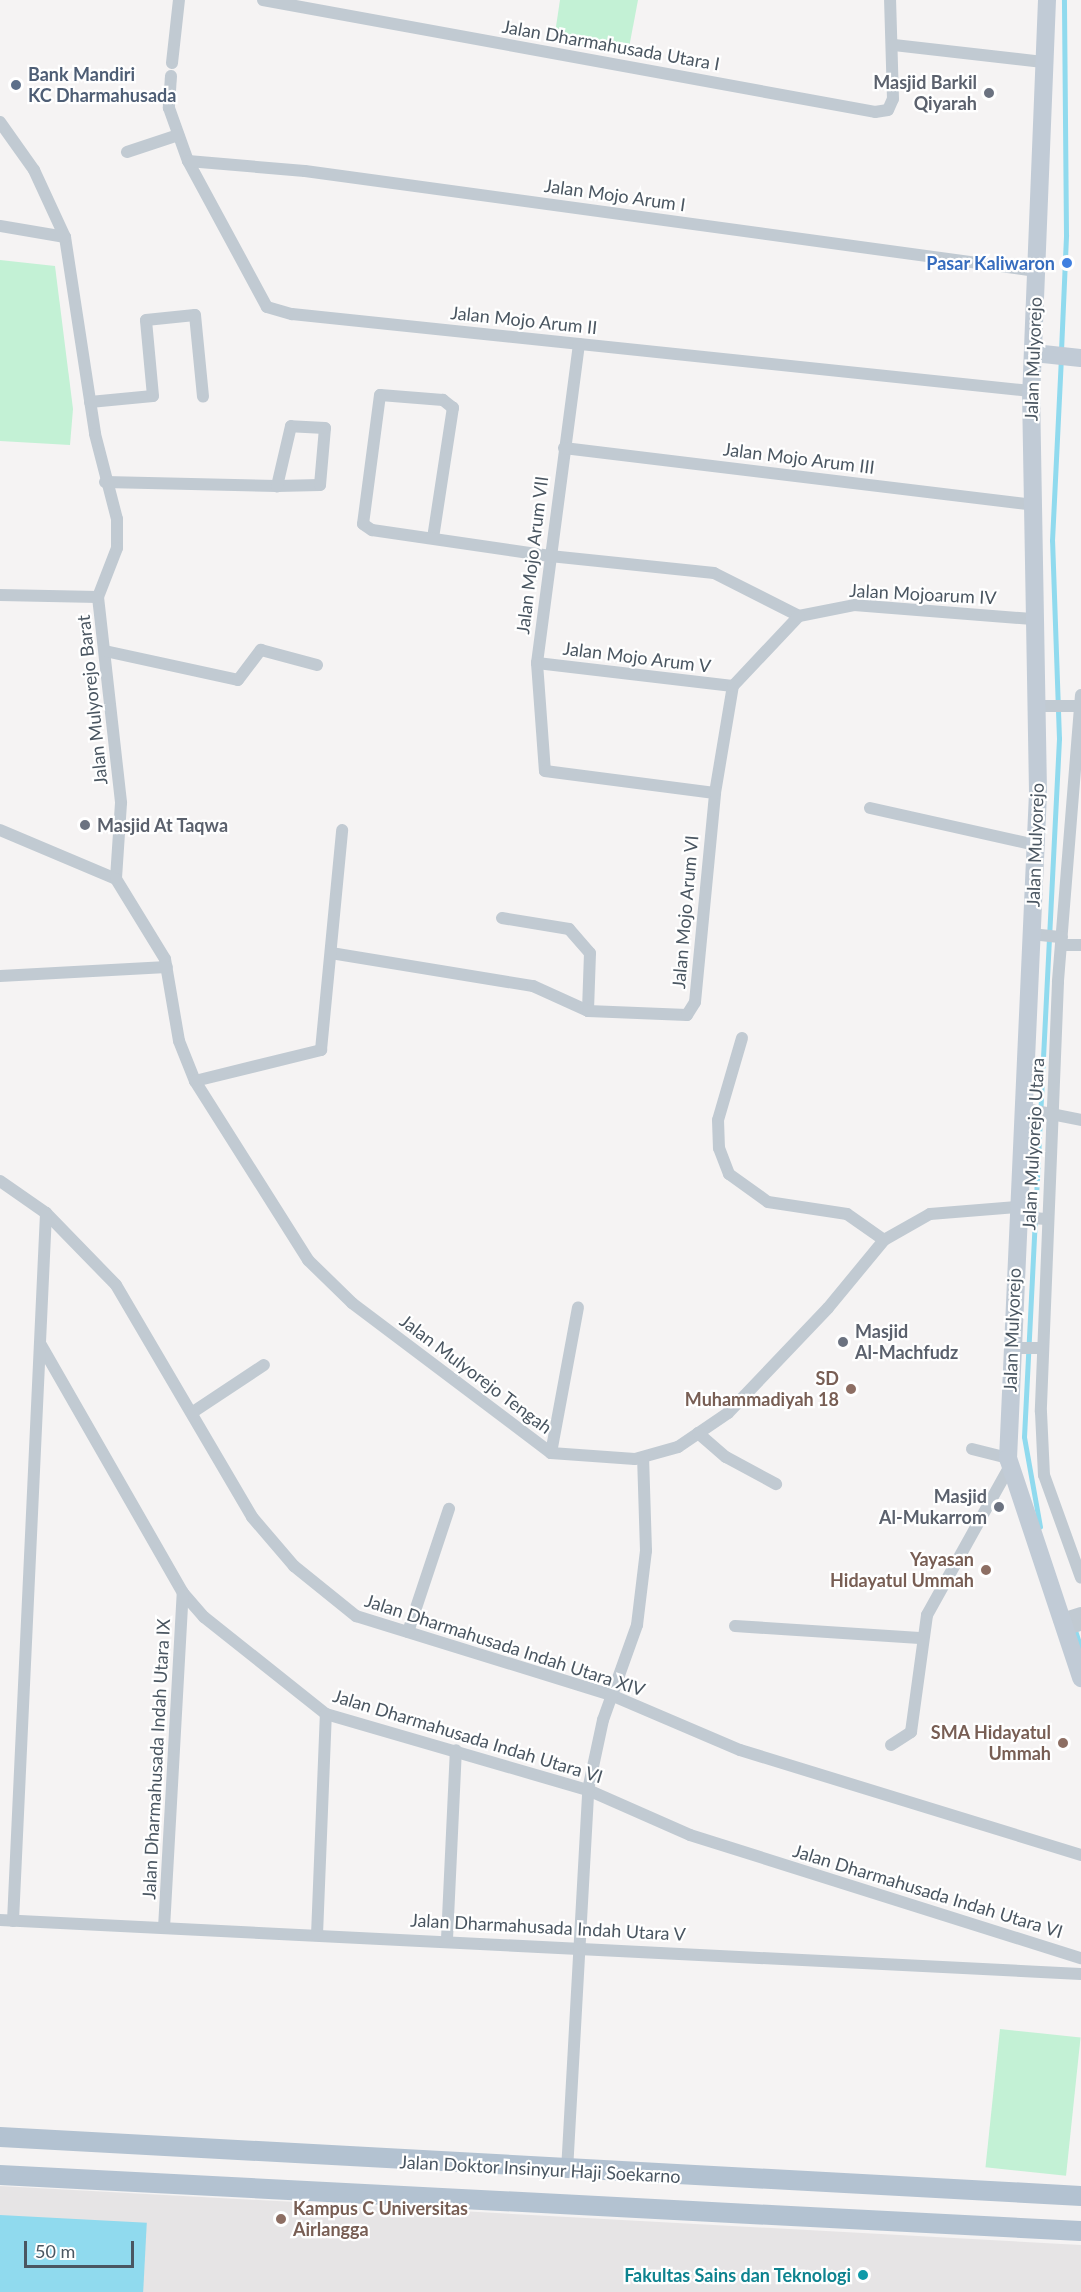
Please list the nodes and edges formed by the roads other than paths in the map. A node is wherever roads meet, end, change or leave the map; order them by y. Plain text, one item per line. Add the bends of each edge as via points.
1 (179, 0) edge
2 (263, 0) edge
3 (890, 0) edge
4 (1047, 0) edge
5 (894, 45) junction
6 (1043, 62) junction
7 (0, 122) edge
8 (178, 135) junction
9 (127, 152) dead end
10 (188, 162) junction
11 (0, 226) edge
12 (65, 237) junction
13 (1036, 271) junction
14 (579, 344) junction
15 (1034, 353) junction
16 (1080, 358) edge
17 (1031, 391) junction
18 (203, 397) dead end
19 (90, 402) junction
20 (564, 448) junction
21 (105, 482) junction
22 (277, 486) junction
23 (1030, 504) junction
24 (433, 538) junction
25 (550, 556) junction
26 (0, 595) edge
27 (98, 597) junction
28 (799, 616) junction
29 (1026, 618) junction
30 (105, 651) junction
31 (537, 663) junction
32 (317, 665) dead end
33 (733, 686) junction
34 (1079, 703) edge
35 (1044, 706) junction
36 (715, 793) junction
37 (870, 808) dead end
38 (0, 830) edge
39 (342, 830) dead end
40 (1036, 845) junction
41 (116, 879) junction
42 (502, 918) dead end
43 (1035, 934) junction
44 (1059, 940) junction
45 (1081, 945) edge
46 (331, 953) junction
47 (167, 967) junction
48 (0, 976) edge
49 (588, 1011) junction
50 (742, 1038) dead end
51 (195, 1081) junction
52 (1025, 1109) junction
53 (1050, 1112) junction
54 (1081, 1120) edge
55 (0, 1181) edge
56 (46, 1213) junction
57 (1021, 1214) junction
58 (1045, 1219) junction
59 (884, 1240) junction
60 (578, 1307) dead end
61 (41, 1345) junction
62 (1015, 1348) junction
63 (1040, 1348) junction
64 (264, 1365) dead end
65 (193, 1412) junction
66 (699, 1433) junction
67 (972, 1449) dead end
68 (551, 1453) junction
69 (643, 1458) junction
70 (1009, 1462) junction
71 (776, 1484) dead end
72 (450, 1509) dead end
73 (1081, 1578) edge
74 (183, 1593) junction
75 (1081, 1613) edge
76 (1068, 1624) edge
77 (735, 1626) dead end
78 (408, 1632) junction
79 (920, 1638) junction
80 (1081, 1678) edge
81 (611, 1695) junction
82 (326, 1714) junction
83 (891, 1745) dead end
84 (456, 1750) junction
85 (588, 1790) junction
86 (1081, 1855) edge
87 (6, 1920) edge
88 (164, 1928) junction
89 (317, 1935) junction
90 (447, 1939) junction
91 (577, 1947) junction
92 (1081, 1958) edge
93 (1081, 1974) edge
94 (0, 2137) edge
95 (567, 2171) junction
96 (0, 2175) edge
97 (1081, 2196) edge
98 (1081, 2231) edge

1 - 8 street, Jalan Mojo Arum II via 169,108
2 - 5 street, Jalan Dharmahusada Utara I via 875,112 888,110 893,99
3 - 5 street, Jalan Dharmahusada Utara I
4 - 6 main road, Jalan Mulyorejo
5 - 6 street
6 - 13 main road, Jalan Mulyorejo
7 - 12 street, Jalan Mulyorejo Barat via 34,170
8 - 9 street
8 - 10 street, Jalan Mojo Arum II
10 - 13 street, Jalan Mojo Arum I via 305,171
10 - 14 street, Jalan Mojo Arum II via 267,307 292,314
11 - 12 street
12 - 19 street, Jalan Mulyorejo Barat
13 - 15 main road, Jalan Mulyorejo
14 - 17 street, Jalan Mojo Arum II
14 - 20 street, Jalan Mojo Arum VII
15 - 16 main road
15 - 17 main road, Jalan Mulyorejo
17 - 23 main road, Jalan Mulyorejo
18 - 19 street via 195,315 146,320 153,396
19 - 21 street, Jalan Mulyorejo Barat
20 - 23 street, Jalan Mojo Arum III
20 - 25 street, Jalan Mojo Arum VII
21 - 22 street
21 - 27 street, Jalan Mulyorejo Barat via 119,533
22 - 22 street via 320,485 325,428 291,426
23 - 29 main road, Jalan Mulyorejo
24 - 24 street via 453,408 443,400 380,395 363,524
24 - 25 street
25 - 28 street via 714,573
25 - 31 street, Jalan Mojo Arum VII
26 - 27 street
27 - 30 street, Jalan Mulyorejo Barat
28 - 29 street, Jalan Mojoarum IV via 854,605
28 - 33 street
29 - 35 main road, Jalan Mulyorejo
30 - 32 street via 238,680 261,650
30 - 41 street, Jalan Mulyorejo Barat via 121,803
31 - 33 street, Jalan Mojo Arum V
31 - 36 street, Jalan Mojo Arum VII via 545,771
33 - 36 street, Jalan Mojo Arum VI
34 - 35 street
34 - 44 street, Jalan Mulyorejo Utara
35 - 40 main road, Jalan Mulyorejo
36 - 49 street, Jalan Mojo Arum VI via 695,1002 687,1015 668,1017
37 - 40 street
38 - 41 street
39 - 46 street
40 - 43 main road, Jalan Mulyorejo
41 - 47 street, Jalan Mulyorejo Tengah
42 - 49 street via 569,929 590,953
43 - 44 street
43 - 52 main road, Jalan Mulyorejo
44 - 45 street
44 - 53 street, Jalan Mulyorejo Utara
46 - 49 street, Jalan Mojo Arum VI via 533,986
46 - 51 street via 321,1050
47 - 48 street
47 - 51 street, Jalan Mulyorejo Tengah via 179,1041
50 - 59 street via 718,1120 719,1148 729,1174 768,1202 847,1214
51 - 68 street, Jalan Mulyorejo Tengah via 308,1260 352,1303
52 - 53 street
52 - 57 main road, Jalan Mulyorejo
53 - 54 street
53 - 58 street, Jalan Mulyorejo Utara
55 - 56 street, Jalan Dharmahusada Indah Utara XIV
56 - 61 street
56 - 65 street, Jalan Dharmahusada Indah Utara XIV via 116,1285
57 - 58 street, Jalan Mulyorejo Tengah
57 - 59 street, Jalan Mulyorejo Tengah via 930,1214
57 - 62 main road, Jalan Mulyorejo
58 - 63 street, Jalan Mulyorejo Utara
59 - 66 street, Jalan Mulyorejo Tengah via 828,1308 728,1413
60 - 68 street
61 - 74 street, Jalan Dharmahusada Indah Utara VI
61 - 87 street
62 - 63 street
62 - 70 main road, Jalan Mulyorejo
63 - 73 street, Jalan Mulyorejo Utara via 1044,1475
64 - 65 street
65 - 78 street, Jalan Dharmahusada Indah Utara XIV via 274,1545 339,1605
66 - 69 street, Jalan Mulyorejo Tengah via 659,1457
66 - 71 street via 726,1457
67 - 70 street
68 - 69 street, Jalan Mulyorejo Tengah
69 - 81 street via 647,1510 642,1592 628,1655
70 - 76 main road, Jalan Mulyorejo
70 - 79 street via 927,1615
72 - 78 street
74 - 82 street, Jalan Dharmahusada Indah Utara VI via 204,1617
74 - 88 street, Jalan Dharmahusada Indah Utara IX
75 - 76 street
76 - 80 main road, Jalan Mulyorejo
77 - 79 street
78 - 81 street, Jalan Dharmahusada Indah Utara XIV
79 - 83 street via 911,1732
81 - 85 street
81 - 86 street, Jalan Dharmahusada Indah Utara XIV via 740,1750
82 - 84 street, Jalan Dharmahusada Indah Utara VI
82 - 89 street
84 - 85 street, Jalan Dharmahusada Indah Utara VI
84 - 90 street
85 - 91 street
85 - 92 street, Jalan Dharmahusada Indah Utara VI via 690,1835
87 - 88 street, Jalan Dharmahusada Indah Utara V
88 - 89 street, Jalan Dharmahusada Indah Utara V
89 - 90 street, Jalan Dharmahusada Indah Utara V
90 - 91 street, Jalan Dharmahusada Indah Utara V
91 - 93 street, Jalan Dharmahusada Indah Utara V
91 - 95 street
94 - 95 main road, Jalan Doktor Insinyur Haji Soekarno
95 - 97 main road, Jalan Doktor Insinyur Haji Soekarno
96 - 98 main road, Jalan Doktor Insinyur Haji Soekarno

